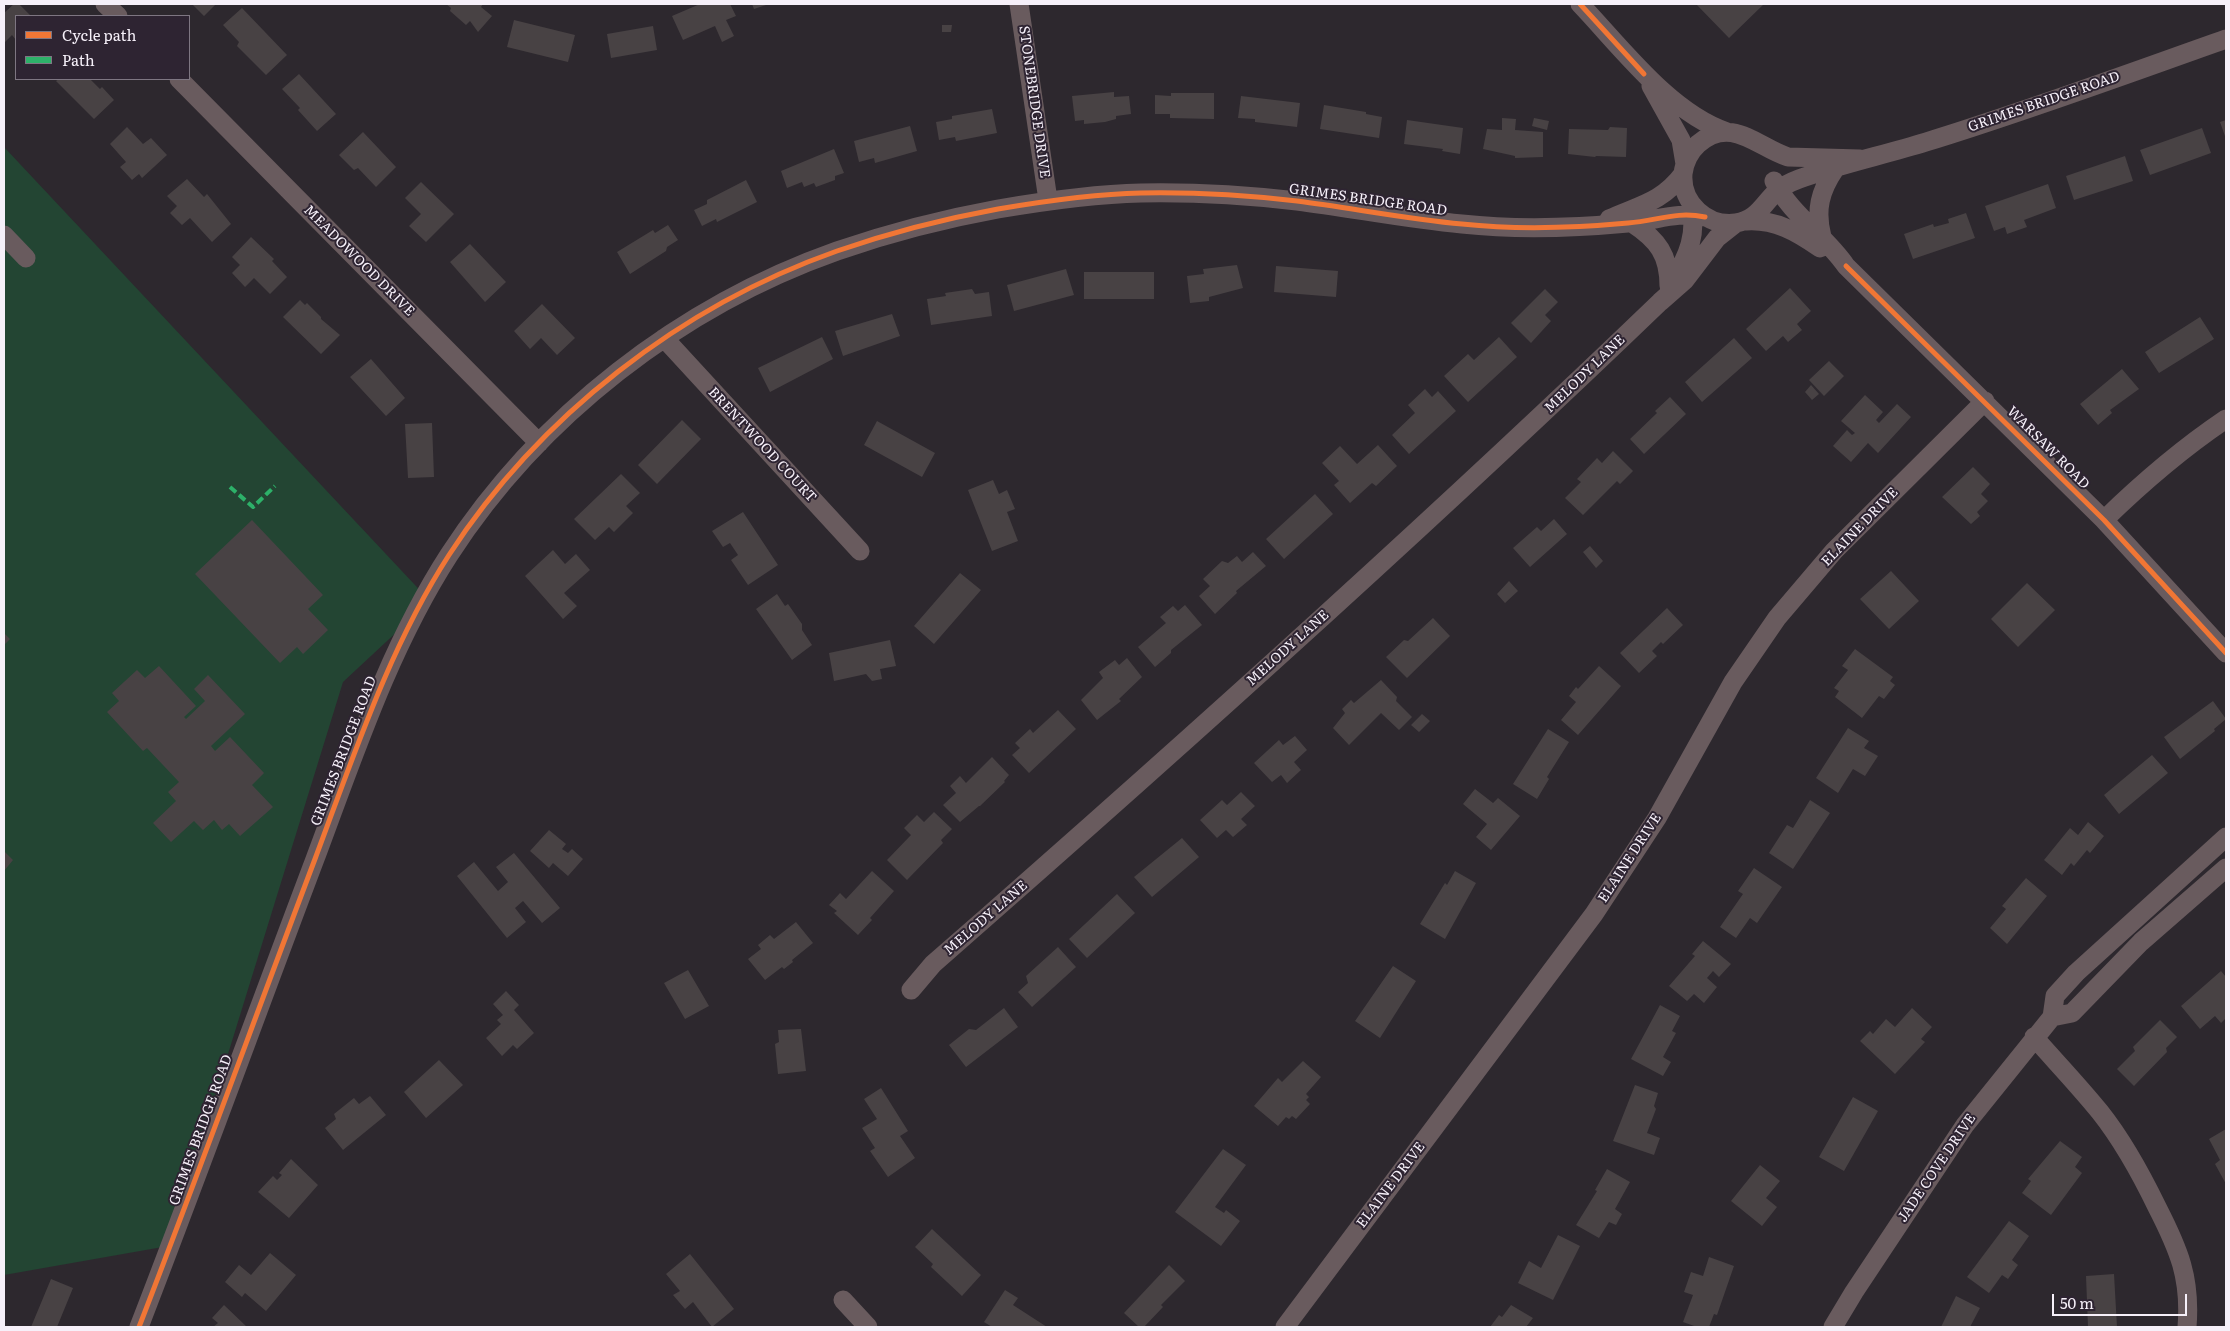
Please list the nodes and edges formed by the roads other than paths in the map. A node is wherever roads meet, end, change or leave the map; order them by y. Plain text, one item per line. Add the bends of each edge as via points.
1 (105, 4) edge
2 (1019, 4) edge
3 (1580, 4) edge
4 (117, 15) edge
5 (2226, 39) edge
6 (1644, 74) junction
7 (180, 80) edge
8 (1727, 132) junction
9 (1758, 142) junction
10 (1860, 159) junction
11 (1684, 169) junction
12 (1835, 169) junction
13 (1774, 190) junction
14 (1048, 200) junction
15 (1696, 211) junction
16 (1741, 222) junction
17 (1632, 223) junction
18 (1597, 224) junction
19 (4, 236) edge
20 (1822, 237) junction
21 (26, 258) dead end
22 (1846, 266) junction
23 (1664, 294) junction
24 (664, 338) junction
25 (1985, 401) junction
26 (2226, 419) edge
27 (539, 443) junction
28 (2104, 520) junction
29 (860, 551) dead end
30 (2226, 653) edge
31 (2226, 837) edge
32 (2226, 868) edge
33 (2168, 889) junction
34 (2183, 906) junction
35 (2112, 940) junction
36 (2127, 956) junction
37 (911, 990) dead end
38 (2052, 1017) junction
39 (2034, 1037) junction
40 (843, 1300) dead end
41 (139, 1327) edge
42 (868, 1327) edge
43 (1285, 1327) edge
44 (1833, 1327) edge
45 (2187, 1327) edge

1 - 4 street
2 - 14 street, STONEBRIDGE DRIVE
3 - 6 street
5 - 10 street, GRIMES BRIDGE ROAD via 2038,105 1925,142
6 - 8 street via 1691,115
6 - 11 street via 1681,140
7 - 27 street, MEADOWOOD DRIVE
8 - 9 street, GRIMES BRIDGE ROAD
8 - 11 street, GRIMES BRIDGE ROAD via 1706,138 1690,154
9 - 10 street, GRIMES BRIDGE ROAD via 1777,154 1793,158
9 - 13 street via 1771,161
10 - 12 street, GRIMES BRIDGE ROAD
11 - 15 street via 1686,194
11 - 18 street, GRIMES BRIDGE ROAD via 1669,190 1651,203
12 - 13 street, GRIMES BRIDGE ROAD
12 - 20 street via 1819,201
13 - 16 street, GRIMES BRIDGE ROAD via 1760,211
13 - 20 street, WARSAW ROAD
14 - 18 street, GRIMES BRIDGE ROAD via 1139,193 1228,195 1463,224 1534,228
14 - 24 street, GRIMES BRIDGE ROAD via 940,220 835,252 759,285
15 - 16 street, GRIMES BRIDGE ROAD via 1715,222
15 - 17 street, GRIMES BRIDGE ROAD
15 - 23 street, MELODY LANE via 1689,251
16 - 22 street, WARSAW ROAD via 1769,222 1796,232
16 - 23 street, MELODY LANE via 1718,238 1685,280
17 - 18 street, GRIMES BRIDGE ROAD
17 - 23 street via 1660,248 1667,264
19 - 21 street
20 - 22 street, WARSAW ROAD
22 - 25 street, WARSAW ROAD
23 - 37 street, MELODY LANE via 1519,438 1108,811 933,964
24 - 27 street, GRIMES BRIDGE ROAD via 598,388
24 - 29 street, BRENTWOOD COURT
25 - 28 street, WARSAW ROAD
25 - 43 street, ELAINE DRIVE via 1834,551 1777,618 1733,682 1657,818 1594,914
26 - 28 street via 2147,477
27 - 41 street, GRIMES BRIDGE ROAD via 488,500 450,553 416,610 383,679
28 - 30 street, WARSAW ROAD
31 - 33 street, JADE COVE DRIVE
32 - 34 street
33 - 34 street
33 - 35 street, JADE COVE DRIVE
34 - 36 street
35 - 36 street
35 - 38 street, JADE COVE DRIVE via 2055,996
36 - 38 street via 2072,1013
38 - 39 street, JADE COVE DRIVE
39 - 44 street, JADE COVE DRIVE via 1965,1125
39 - 45 street via 2100,1112 2139,1170 2178,1248 2186,1279
40 - 42 street

